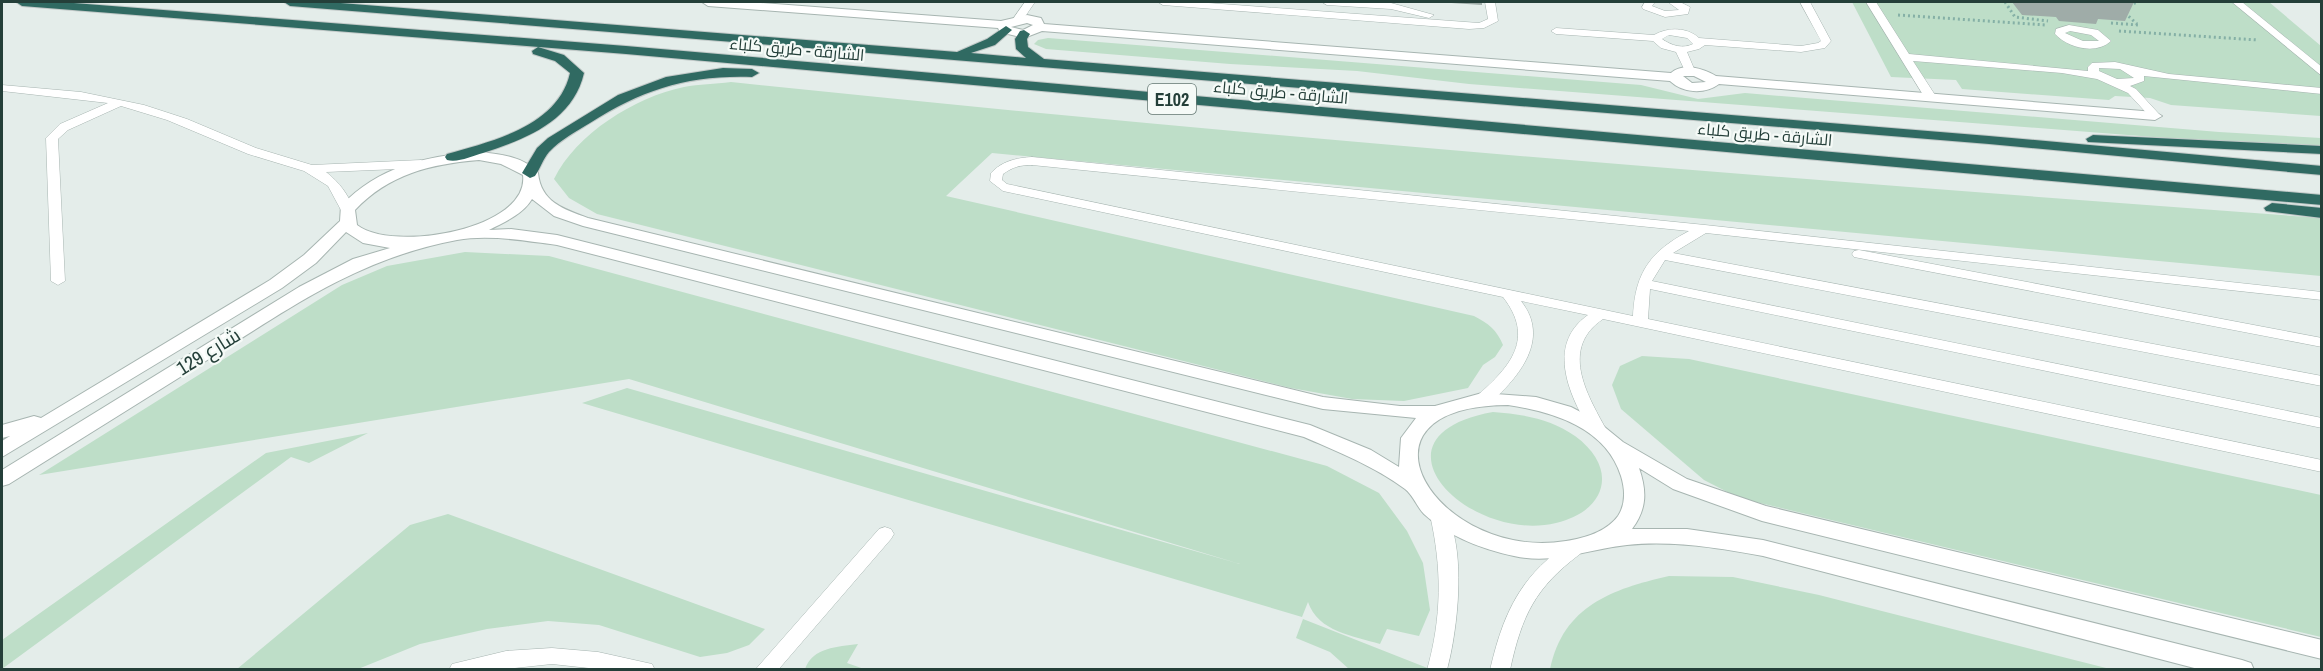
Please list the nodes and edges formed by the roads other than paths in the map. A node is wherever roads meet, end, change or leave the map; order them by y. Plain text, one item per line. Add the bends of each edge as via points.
1 (22, 2) edge
2 (290, 2) edge
3 (708, 2) edge
4 (1162, 2) edge
5 (1327, 2) edge
6 (1650, 2) edge
7 (1673, 2) edge
8 (1805, 2) edge
9 (1870, 2) edge
10 (2237, 2) edge
11 (1201, 3) edge
12 (67, 5) junction
13 (1490, 7) edge
14 (1034, 11) edge
15 (1669, 15) junction
16 (1460, 24) junction
17 (1005, 28) junction
18 (1556, 31) dead end
19 (1674, 32) junction
20 (1024, 34) junction
21 (1656, 38) junction
22 (1699, 41) junction
23 (2077, 43) junction
24 (2098, 45) junction
25 (1680, 49) junction
26 (950, 55) junction
27 (1905, 57) junction
28 (1041, 62) junction
29 (1690, 71) junction
30 (2099, 72) junction
31 (2322, 73) edge
32 (1674, 77) junction
33 (2133, 78) junction
34 (2322, 79) edge
35 (1713, 80) junction
36 (2, 88) edge
37 (2295, 88) junction
38 (2322, 91) edge
39 (1931, 98) junction
40 (120, 102) junction
41 (1264, 107) junction
42 (2155, 116) joint
43 (1989, 140) junction
44 (1683, 143) junction
45 (2322, 150) edge
46 (452, 157) junction
47 (421, 164) junction
48 (313, 169) junction
49 (2322, 171) edge
50 (530, 180) junction
51 (2322, 200) edge
52 (2322, 213) edge
53 (347, 216) junction
54 (1705, 229) junction
55 (1752, 234) junction
56 (458, 235) junction
57 (425, 242) junction
58 (1661, 255) junction
59 (58, 280) dead end
60 (1644, 284) junction
61 (1508, 294) junction
62 (2322, 296) edge
63 (1601, 313) junction
64 (1640, 322) junction
65 (2322, 344) edge
66 (2322, 381) edge
67 (1484, 399) junction
68 (67, 410) junction
69 (1438, 412) junction
70 (2322, 423) edge
71 (1598, 429) junction
72 (2, 432) edge
73 (1616, 445) junction
74 (2, 450) edge
75 (2322, 466) edge
76 (2, 479) edge
77 (1413, 485) junction
78 (1438, 515) junction
79 (885, 534) dead end
80 (1599, 541) junction
81 (1574, 549) junction
82 (2322, 650) edge
83 (459, 669) edge
84 (645, 669) edge
85 (765, 669) edge
86 (1437, 669) edge
87 (1500, 669) edge
88 (2242, 669) edge

1 - 12 highway, الشارقة - طريق كلباء / E102
2 - 26 highway, الشارقة - طريق كلباء / E102
3 - 17 street
4 - 11 lane
5 - 16 lane via 1400,8
6 - 15 lane via 1650,10
7 - 15 lane via 1686,10
8 - 22 lane via 1826,41 1821,46 1801,50
9 - 27 lane
10 - 31 lane
11 - 16 lane
12 - 41 highway, الشارقة - طريق كلباء / E102
12 - 46 highway via 136,15 534,51 558,57 578,73 574,93 566,104 535,126
13 - 16 lane via 1494,16 1488,24
14 - 17 street
14 - 20 street
14 - 32 street
15 - 19 lane
17 - 20 street
17 - 26 highway via 991,42
18 - 21 lane
19 - 21 lane via 1661,33
19 - 22 lane
20 - 28 highway via 1020,39 1022,49
21 - 25 lane via 1666,46
22 - 25 lane via 1694,48
23 - 24 lane
23 - 24 lane via 2063,37 2060,31 2094,32 2106,41
23 - 30 lane via 2098,59
24 - 33 lane via 2109,60
25 - 29 lane
26 - 28 highway, الشارقة - طريق كلباء / E102
27 - 30 lane
27 - 39 lane
28 - 43 highway, الشارقة - طريق كلباء / E102
29 - 32 street
29 - 35 street
30 - 33 lane
30 - 33 lane
32 - 35 street via 1696,87 1711,85
33 - 37 lane via 2169,77
33 - 42 lane
34 - 37 lane
35 - 39 street
36 - 40 lane
37 - 38 lane
39 - 42 street
40 - 48 lane via 159,112 250,151
40 - 59 lane via 64,127 52,138
41 - 44 highway, الشارقة - طريق كلباء / E102
41 - 50 highway via 1182,111 710,72 658,82 611,103 553,141 542,152
43 - 45 highway via 2136,140
43 - 49 highway, الشارقة - طريق كلباء / E102
44 - 51 highway, الشارقة - طريق كلباء / E102
44 - 52 highway via 1859,169
46 - 47 street, شارع 129
46 - 50 street, شارع 129 via 501,158 519,164
47 - 48 lane
47 - 53 street, شارع 129 via 374,183 357,196
48 - 53 lane via 337,186
50 - 56 street via 524,199 508,213
50 - 69 street via 537,197 548,207 583,221 1323,403 1390,412
53 - 57 street via 354,232 374,240
53 - 68 street, شارع 129 via 310,259 276,284
54 - 55 lane
54 - 58 lane
54 - 61 lane via 1032,161 1017,162 997,173 996,181 1003,187
55 - 62 lane
55 - 65 lane
56 - 57 street
56 - 77 street via 511,234 557,240 1310,432 1364,455
57 - 76 street, شارع 129 via 359,263 305,291
58 - 60 lane
58 - 66 lane
60 - 64 lane
60 - 70 lane
61 - 63 lane
61 - 67 lane via 1526,320 1526,341 1519,362
63 - 64 lane
63 - 71 lane via 1583,325 1571,350 1576,387
64 - 75 lane
67 - 69 street
67 - 71 street via 1543,404
68 - 72 street
68 - 74 street, شارع 129
69 - 77 street via 1420,425 1409,443 1407,464
71 - 73 street
73 - 80 street via 1632,470 1636,498 1625,522
73 - 82 street via 1680,484 1762,513
77 - 78 street
78 - 81 street via 1468,533 1502,546 1539,552
78 - 86 lane via 1450,561 1451,591
79 - 85 lane
80 - 81 street
80 - 88 street via 1637,536 1715,538
81 - 87 lane via 1546,569 1519,605
83 - 84 lane via 539,654 595,658

